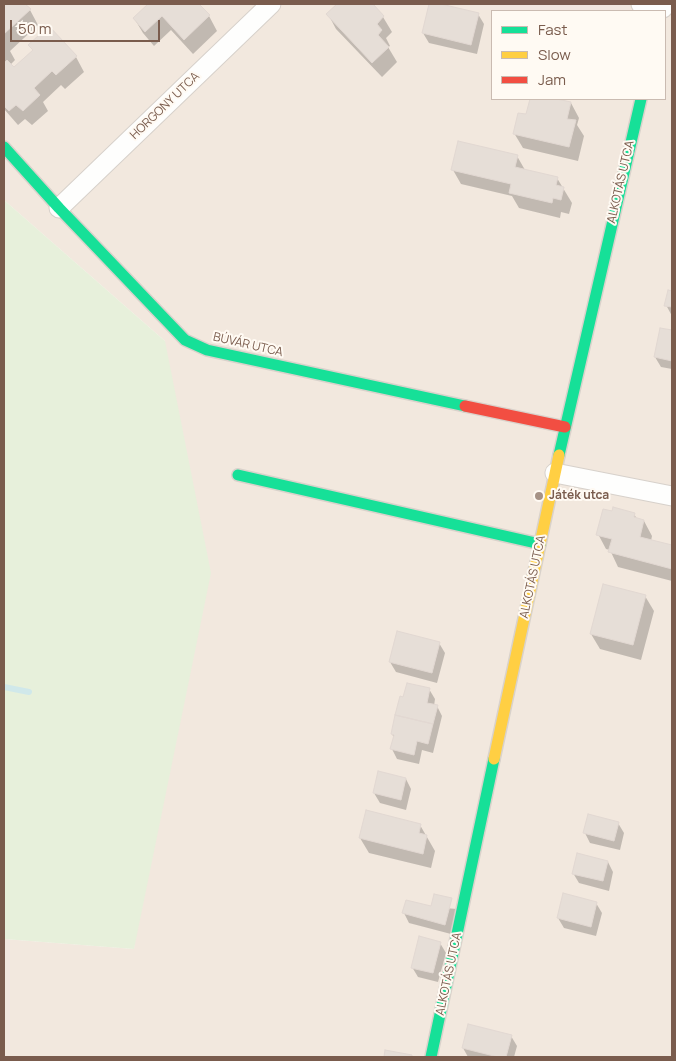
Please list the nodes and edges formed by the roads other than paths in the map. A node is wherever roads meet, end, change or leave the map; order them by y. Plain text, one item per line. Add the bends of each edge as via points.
1 (271, 4) edge
2 (641, 4) edge
3 (663, 8) edge
4 (641, 100) edge
5 (4, 147) edge
6 (59, 208) junction
7 (566, 428) junction
8 (555, 473) junction
9 (238, 475) dead end
10 (672, 496) edge
11 (540, 544) junction
12 (431, 1057) edge

1 - 6 street, HORGONY UTCA
2 - 3 street
4 - 7 street, ALKOTÁS UTCA
5 - 6 street, BÚVÁR UTCA
6 - 7 street, BÚVÁR UTCA via 185,340 207,350
7 - 8 street, ALKOTÁS UTCA
8 - 10 street
8 - 11 street, ALKOTÁS UTCA
9 - 11 street
11 - 12 street, ALKOTÁS UTCA

